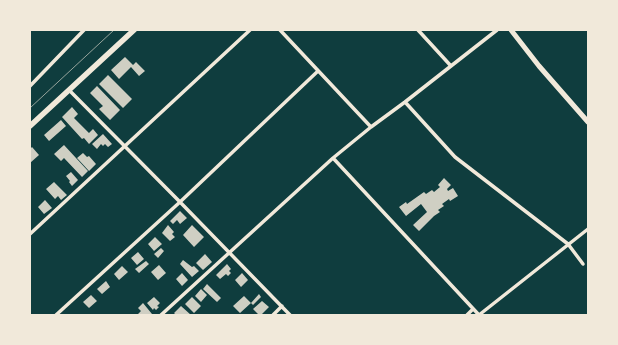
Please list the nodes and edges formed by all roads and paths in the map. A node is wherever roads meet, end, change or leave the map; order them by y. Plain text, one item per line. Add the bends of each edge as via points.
1 (84, 30) edge
2 (134, 30) edge
3 (250, 30) edge
4 (280, 30) edge
5 (418, 30) edge
6 (497, 30) edge
7 (511, 30) edge
8 (451, 66) junction
9 (318, 70) junction
10 (30, 80) edge
11 (34, 83) junction
12 (30, 86) edge
13 (69, 90) junction
14 (405, 102) junction
15 (588, 122) edge
16 (30, 126) edge
17 (371, 127) junction
18 (125, 146) junction
19 (333, 158) junction
20 (180, 202) junction
21 (588, 229) edge
22 (30, 234) edge
23 (568, 244) junction
24 (229, 252) junction
25 (583, 264) dead end
26 (282, 306) junction
27 (473, 309) junction
28 (56, 315) edge
29 (161, 315) edge
30 (273, 315) edge
31 (290, 315) edge
32 (467, 315) edge
33 (479, 315) edge

1 - 11 street
2 - 13 main road
3 - 18 street
4 - 9 street
5 - 8 street
6 - 8 street
7 - 15 main road
8 - 14 street
9 - 17 street
9 - 20 street
10 - 11 street
11 - 12 street
13 - 16 main road
13 - 18 street
14 - 17 street
14 - 23 street via 455,157
17 - 19 street
18 - 20 street
18 - 22 street
19 - 24 street
19 - 27 street
20 - 24 street
20 - 28 street
21 - 23 street
23 - 25 street
23 - 33 street
24 - 26 street
24 - 29 street
26 - 30 street
26 - 31 street
27 - 32 street
27 - 33 street

